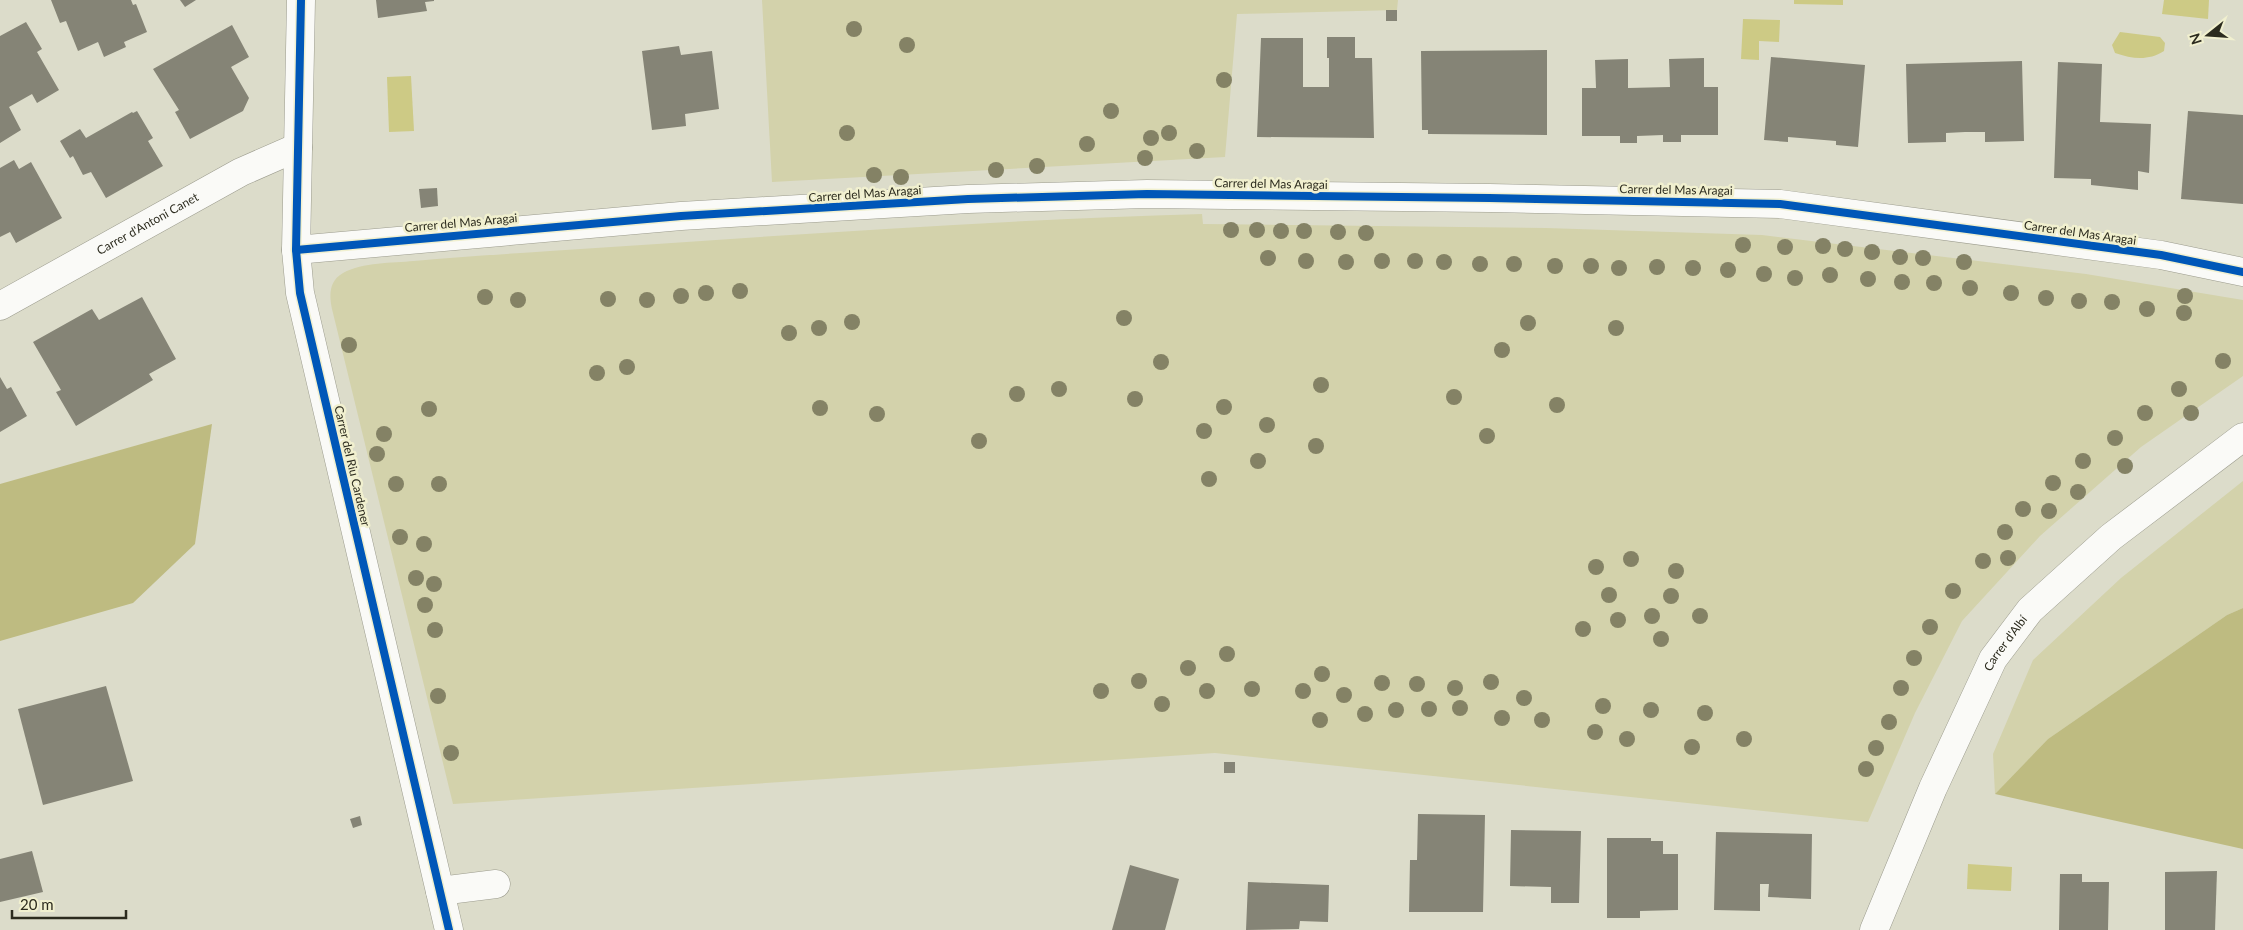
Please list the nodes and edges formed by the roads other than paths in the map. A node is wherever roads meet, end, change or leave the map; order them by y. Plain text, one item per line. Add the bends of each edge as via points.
1 (301, 0) edge
2 (298, 148) junction
3 (296, 250) junction
4 (2243, 272) edge
5 (0, 306) edge
6 (2243, 437) edge
7 (496, 884) dead end
8 (440, 891) junction
9 (450, 930) edge
10 (1874, 930) edge

1 - 2 street, Carrer del Riu Cardener
2 - 3 street, Carrer del Riu Cardener
2 - 5 street, Carrer d'Antoni Canet via 241,172
3 - 4 street, Carrer del Mas Aragai via 671,217 968,199 1147,194 1459,197 1780,204 2162,255
3 - 8 street, Carrer del Riu Cardener via 300,293
6 - 10 street, Carrer d'Albí via 2111,537 2030,610 1998,652 1933,788
7 - 8 street
8 - 9 street, Carrer del Riu Cardener

